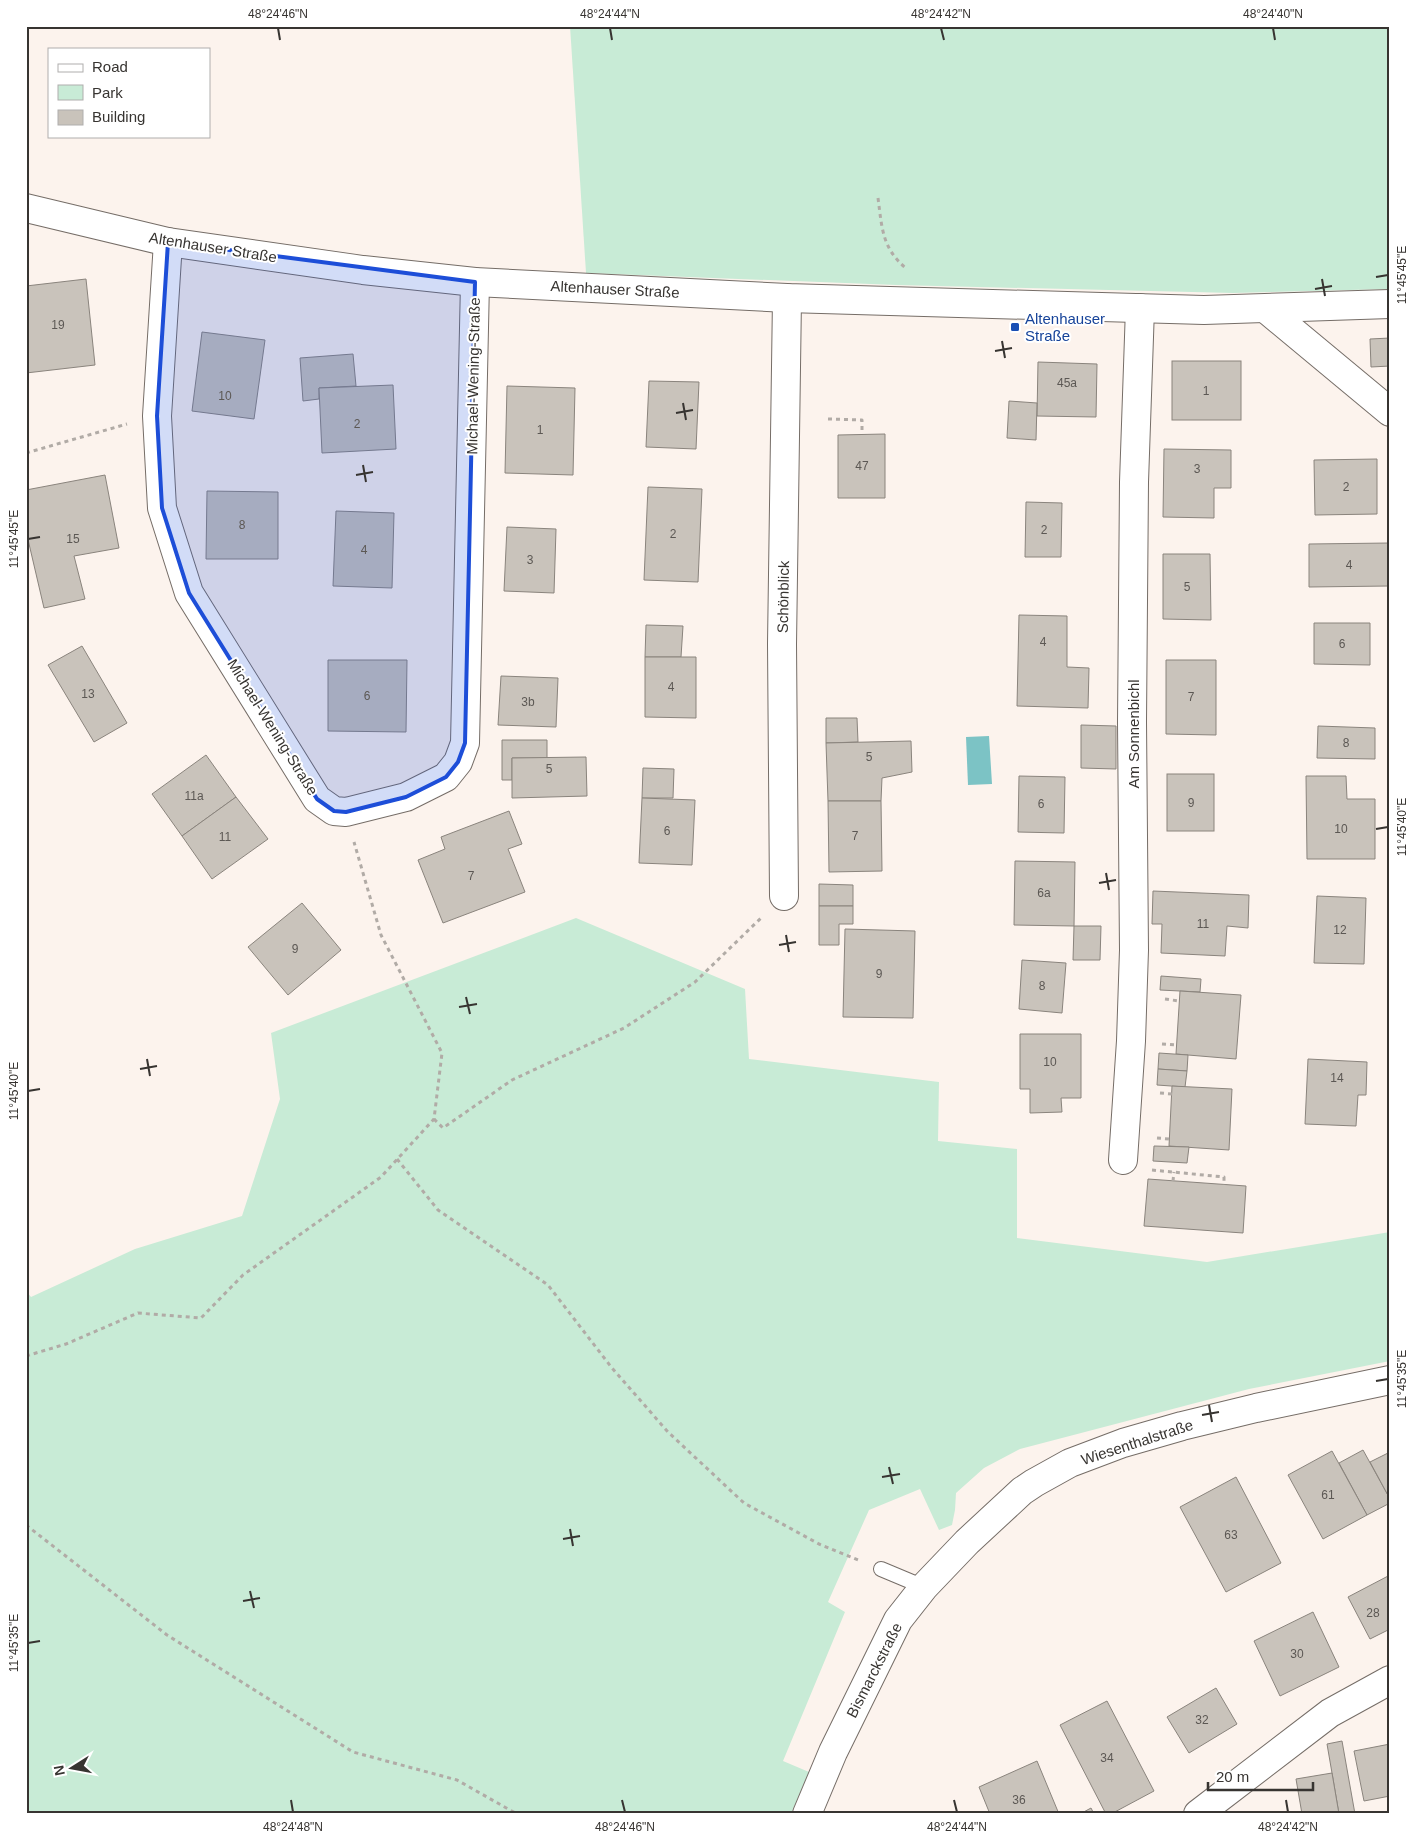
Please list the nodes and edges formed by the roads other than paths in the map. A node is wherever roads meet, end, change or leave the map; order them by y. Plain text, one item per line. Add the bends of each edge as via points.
1 (26, 208) edge
2 (168, 242) junction
3 (475, 282) junction
4 (786, 298) junction
5 (1390, 304) edge
6 (1140, 308) junction
7 (1266, 309) junction
8 (1390, 412) edge
9 (784, 896) road end
10 (1123, 1160) road end
11 (1390, 1380) edge
12 (968, 1542) joint
13 (881, 1569) road end
14 (924, 1587) junction
15 (1390, 1680) edge
16 (806, 1814) edge
17 (1198, 1814) edge

1 - 2 street, Altenhauser Straße
2 - 3 street, Altenhauser Straße via 363,270
2 - 3 street, Michael-Wening-Straße via 157,416 162,508 190,593 317,799 334,811 346,812 406,797 446,777 458,762 465,743
3 - 4 street, Altenhauser Straße
4 - 6 street, Altenhauser Straße
4 - 9 street, Schönblick via 782,644
5 - 7 street, Altenhauser Straße
6 - 7 street, Altenhauser Straße
6 - 10 street, Am Sonnenbichl via 1134,502 1134,950
7 - 8 street
11 - 12 street, Wiesenthalstraße via 1182,1426 1101,1451 1070,1463 1022,1491
12 - 14 street, Bismarckstraße
13 - 14 lane
14 - 16 street, Bismarckstraße via 898,1620
15 - 17 street via 1330,1713

